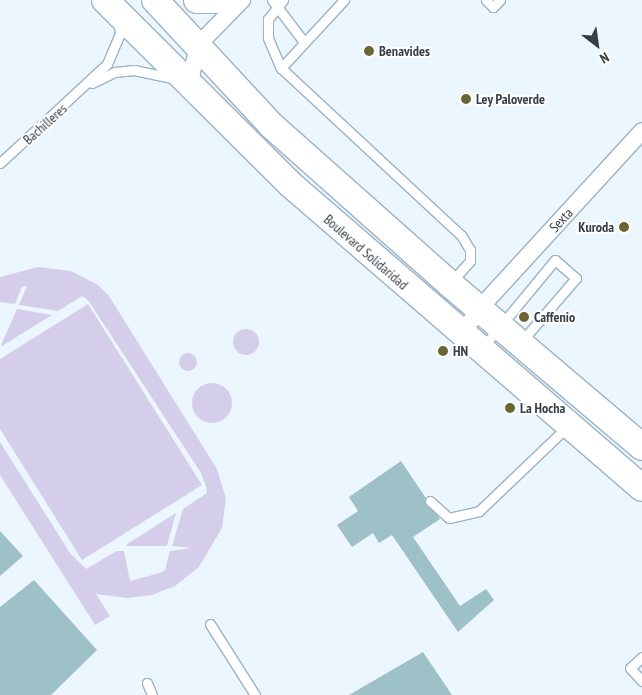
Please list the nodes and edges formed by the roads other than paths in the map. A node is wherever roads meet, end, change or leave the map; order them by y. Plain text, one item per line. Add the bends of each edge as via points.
1 (105, 0) edge
2 (155, 0) edge
3 (197, 0) edge
4 (223, 0) edge
5 (242, 0) edge
6 (344, 0) edge
7 (486, 0) edge
8 (500, 0) edge
9 (277, 2) edge
10 (304, 42) junction
11 (198, 45) junction
12 (281, 68) junction
13 (190, 81) junction
14 (90, 84) junction
15 (642, 132) edge
16 (0, 163) edge
17 (450, 284) junction
18 (479, 309) junction
19 (499, 327) junction
20 (471, 343) junction
21 (519, 344) junction
22 (569, 426) junction
23 (642, 447) edge
24 (642, 488) edge
25 (430, 501) dead end
26 (210, 624) dead end
27 (642, 657) edge
28 (642, 681) edge
29 (147, 683) dead end
30 (152, 695) edge
31 (255, 695) edge

1 - 13 main road, Boulevard Solidaridad
1 - 14 lane, Bachilleres via 118,17 120,34 107,64
2 - 11 main road
3 - 4 main road
5 - 11 street
6 - 10 lane
7 - 8 lane via 493,7
9 - 10 lane
9 - 12 lane via 268,19 268,38
10 - 12 lane
11 - 13 street
11 - 17 main road via 272,125
12 - 17 lane via 461,235 470,250 470,261
13 - 14 lane, Bachilleres via 134,70 115,72
13 - 20 main road, Boulevard Solidaridad via 290,184
14 - 16 lane, Bachilleres
15 - 18 street, Sexta
17 - 18 main road
18 - 19 main road
18 - 20 street, Sexta
19 - 20 lane
19 - 21 main road
19 - 21 lane via 555,260 576,278
20 - 22 main road, Boulevard Solidaridad
21 - 23 main road
22 - 24 main road, Boulevard Solidaridad
22 - 25 lane via 479,511 449,518
26 - 31 lane
27 - 28 lane via 630,668
29 - 30 lane

